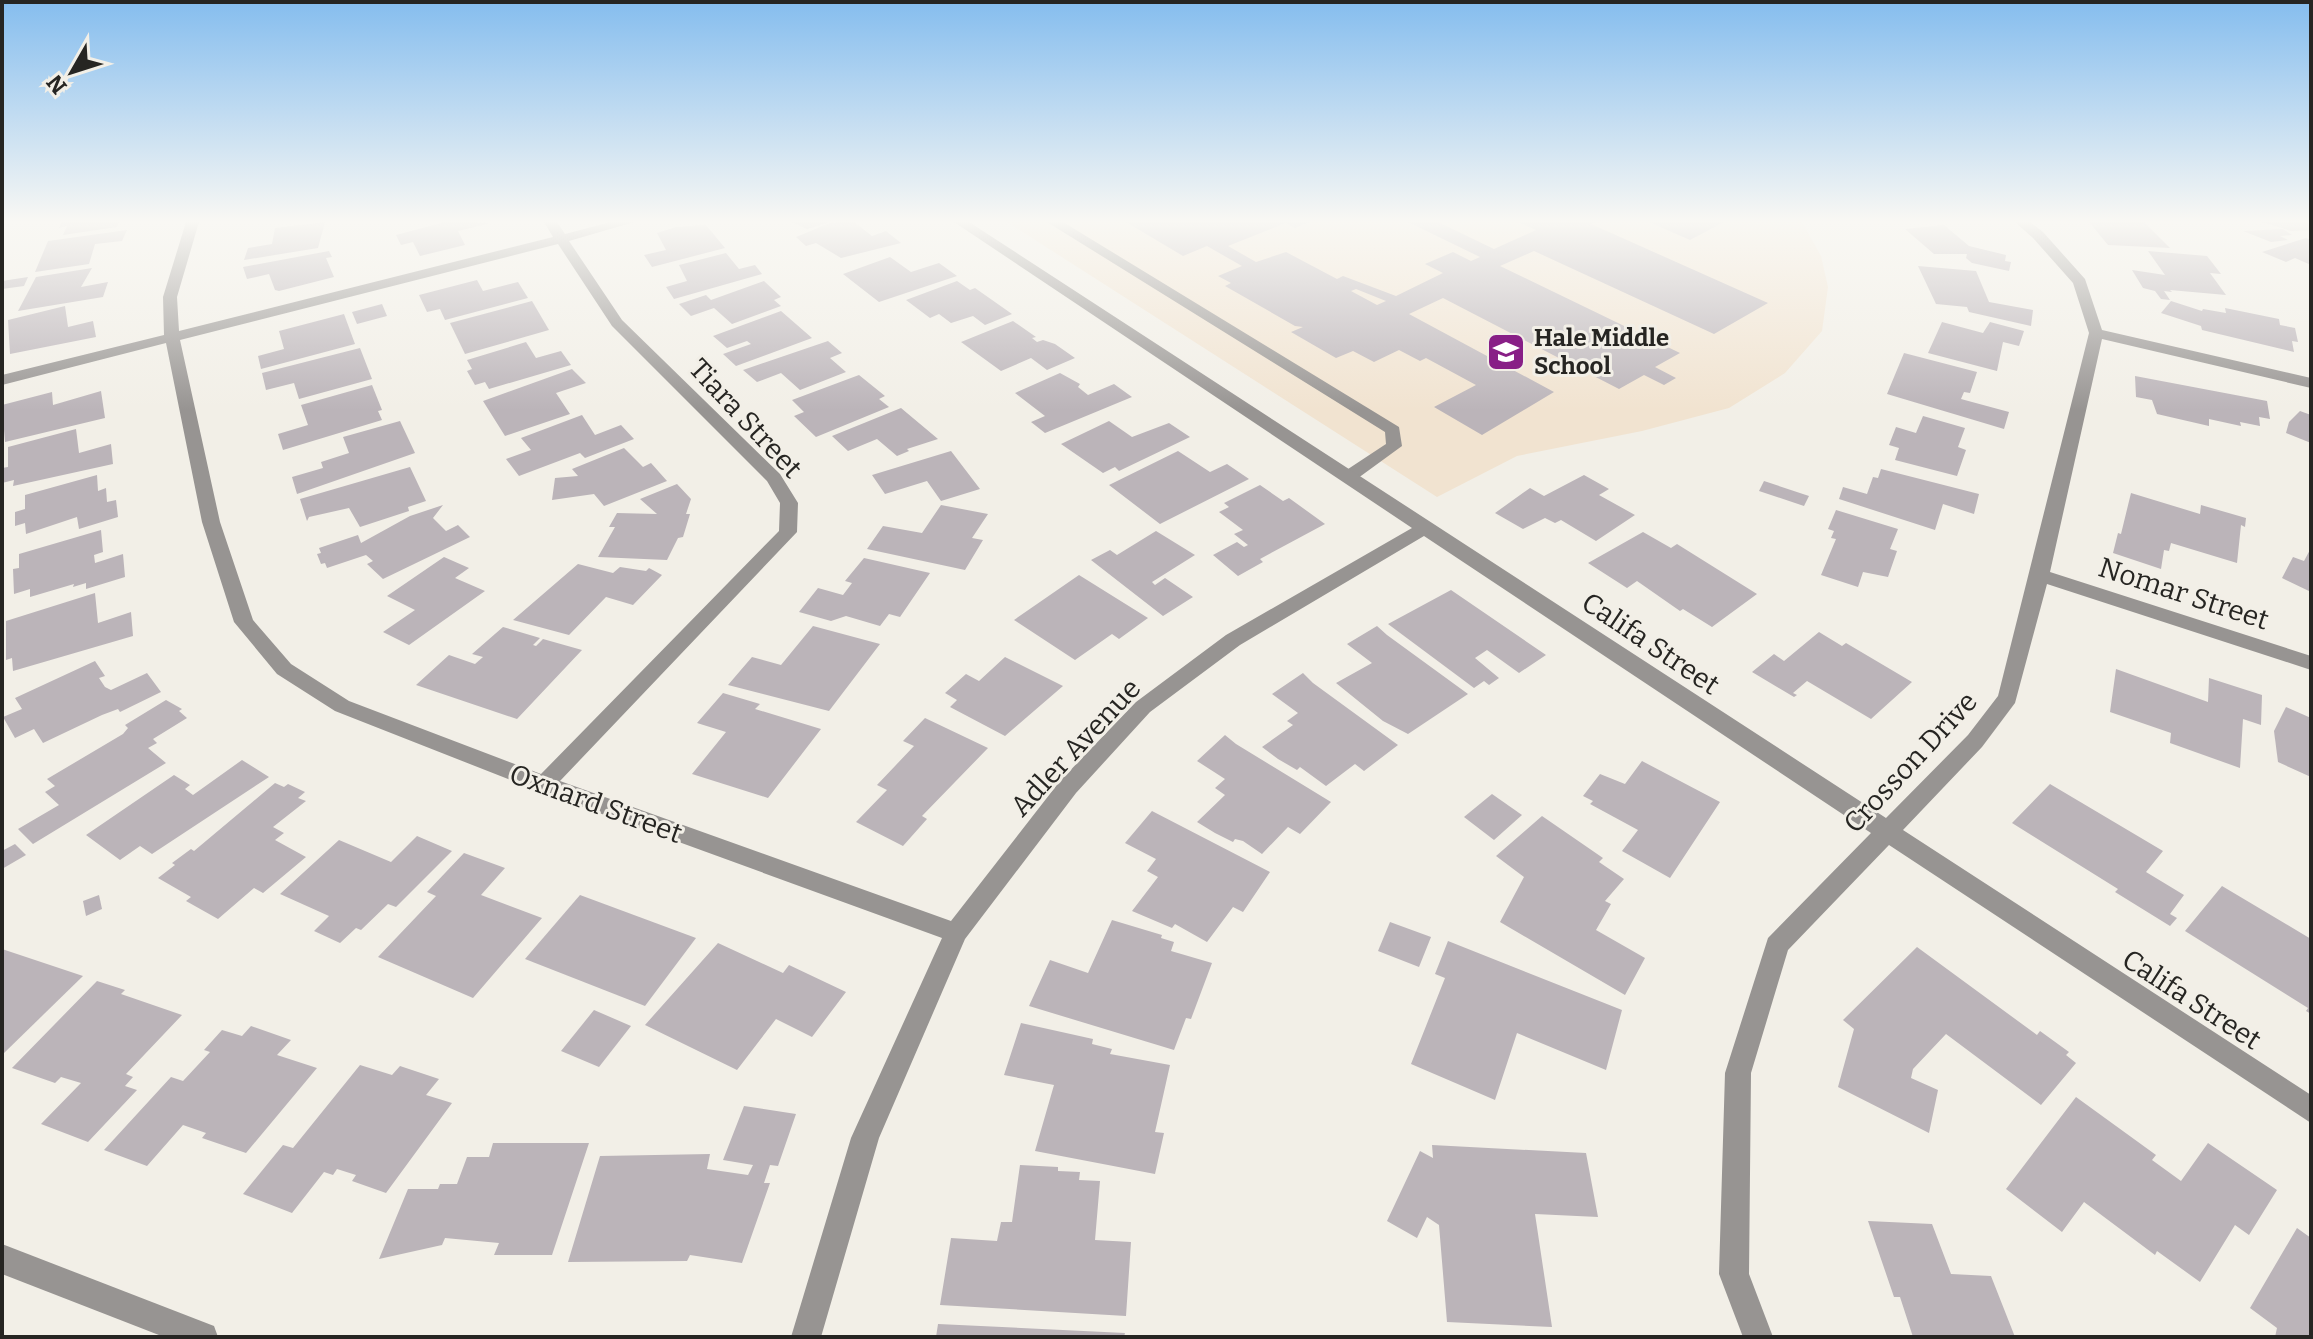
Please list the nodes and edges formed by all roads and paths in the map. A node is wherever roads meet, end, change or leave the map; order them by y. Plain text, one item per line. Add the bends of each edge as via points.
1 (174, 284) edge
2 (381, 284) edge
3 (592, 284) edge
4 (1055, 284) edge
5 (1155, 284) edge
6 (2081, 284) edge
7 (2096, 333) junction
8 (172, 337) junction
9 (2, 380) edge
10 (2311, 383) edge
11 (1348, 477) junction
12 (1425, 528) junction
13 (2040, 575) junction
14 (2311, 663) edge
15 (544, 784) junction
16 (1884, 831) junction
17 (956, 933) junction
18 (2311, 1110) edge
19 (2, 1259) edge
20 (203, 1337) edge
21 (806, 1337) edge
22 (1758, 1337) edge

1 - 8 street, Oxnard Street
2 - 8 street
3 - 15 street, Tiara Street via 617,323 774,478 789,503 788,532
4 - 11 street, Califa Street
5 - 11 street via 1393,430 1394,446
6 - 7 street
7 - 10 street
7 - 13 street, Crosson Drive
8 - 9 street
8 - 15 street, Oxnard Street via 211,522 244,622 284,669 342,706
11 - 12 street, Califa Street
12 - 16 street, Califa Street
12 - 17 street, Adler Avenue via 1233,640 1143,707 1068,787
13 - 14 street, Nomar Street
13 - 16 street, Crosson Drive via 2008,698 1975,741
15 - 17 street, Oxnard Street
16 - 18 street, Califa Street
16 - 22 street, Crosson Drive via 1777,945 1738,1073 1734,1274
17 - 21 street via 865,1138
19 - 20 street

